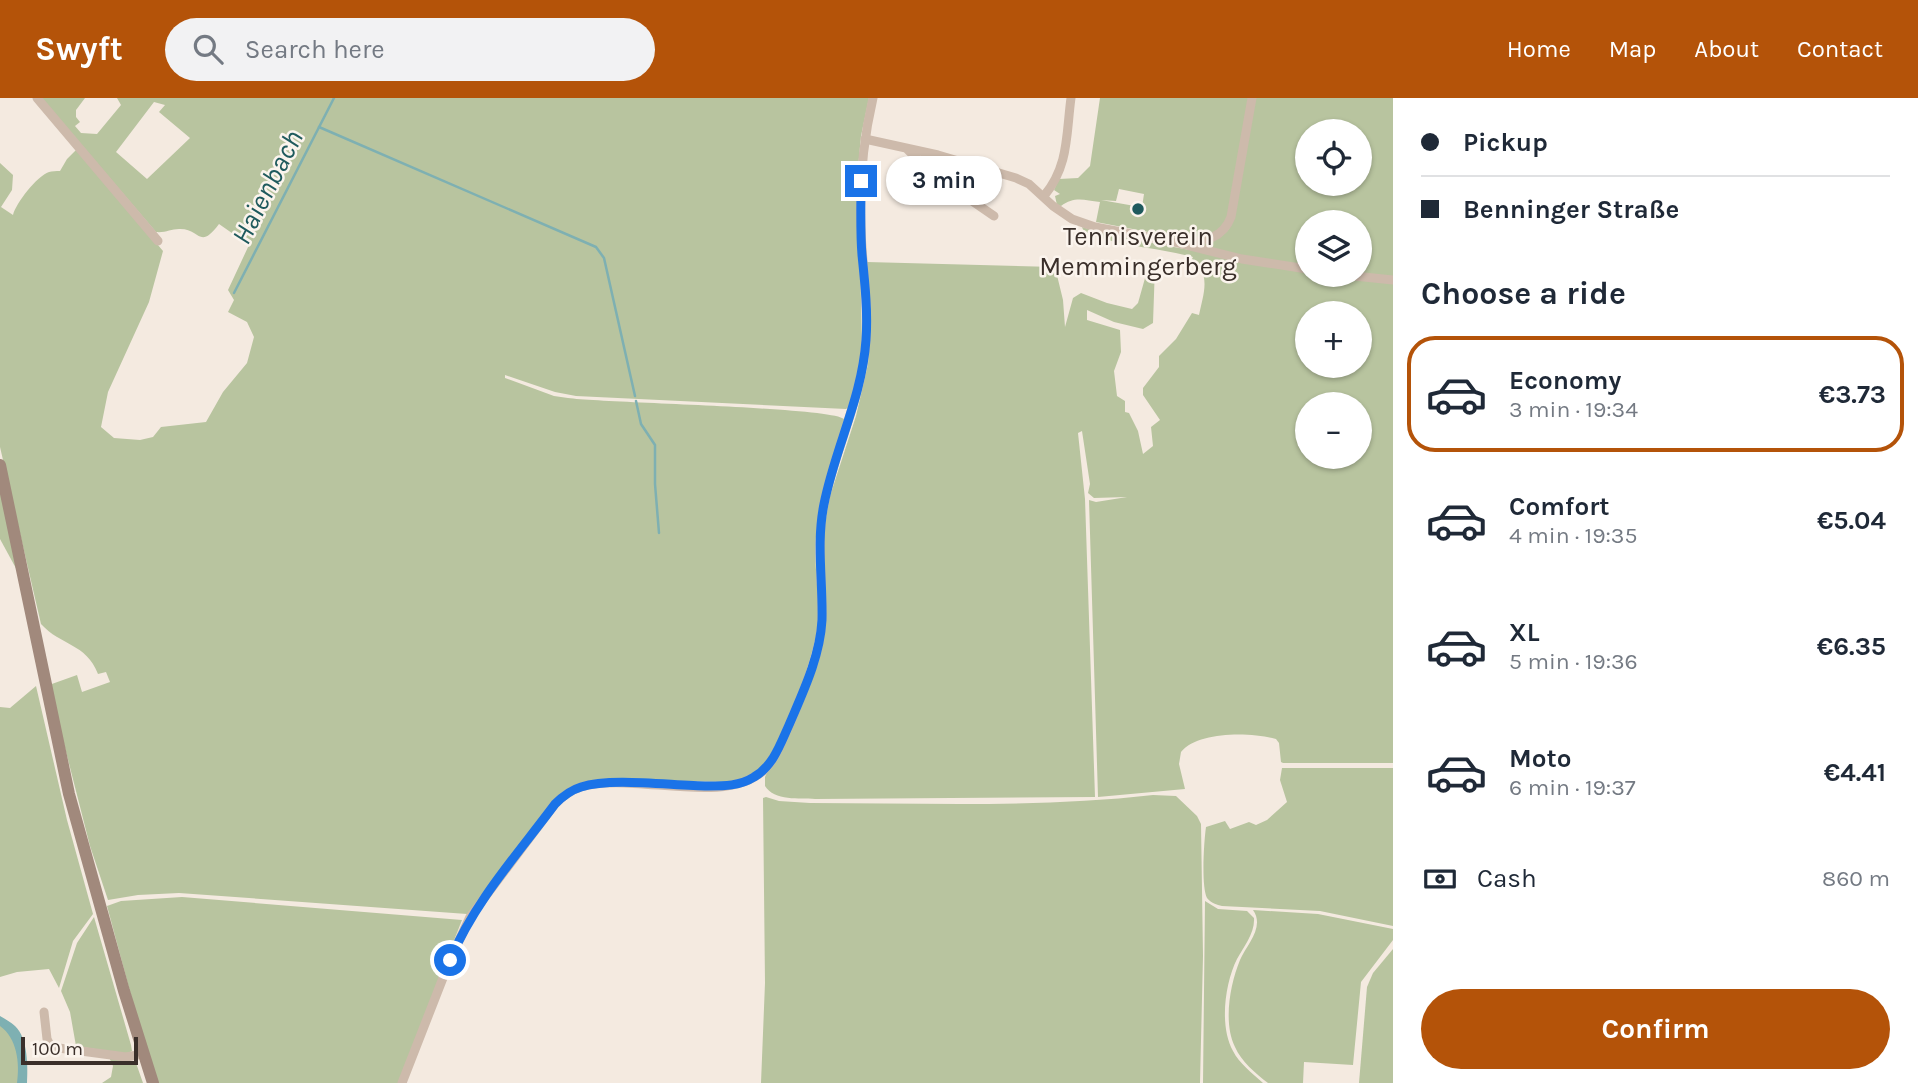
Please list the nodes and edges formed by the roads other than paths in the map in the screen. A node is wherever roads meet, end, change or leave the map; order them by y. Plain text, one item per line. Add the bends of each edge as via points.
1 (37, 98) edge
2 (873, 98) edge
3 (1071, 98) edge
4 (1252, 98) edge
5 (866, 139) junction
6 (906, 148) junction
7 (1044, 196) junction
8 (994, 216) dead end
9 (158, 241) dead end
10 (1174, 242) junction
11 (1295, 267) edge
12 (1372, 278) edge
13 (1393, 280) edge
14 (0, 465) edge
15 (44, 1012) dead end
16 (143, 1055) junction
17 (153, 1083) edge
18 (402, 1083) edge

1 - 9 street
2 - 5 street
3 - 7 street via 1063,162
4 - 10 street via 1227,229 1204,240
5 - 6 street
5 - 18 street via 860,210 865,350 857,397 823,506 821,627 816,657 786,732 768,766 752,778 726,786 603,783 579,787 555,804 470,917
6 - 7 street via 1003,173 1030,184
6 - 8 street via 933,174
7 - 10 street via 1072,219
10 - 11 street
12 - 13 street
14 - 16 main road via 69,794
15 - 16 street via 51,1047
16 - 17 main road

